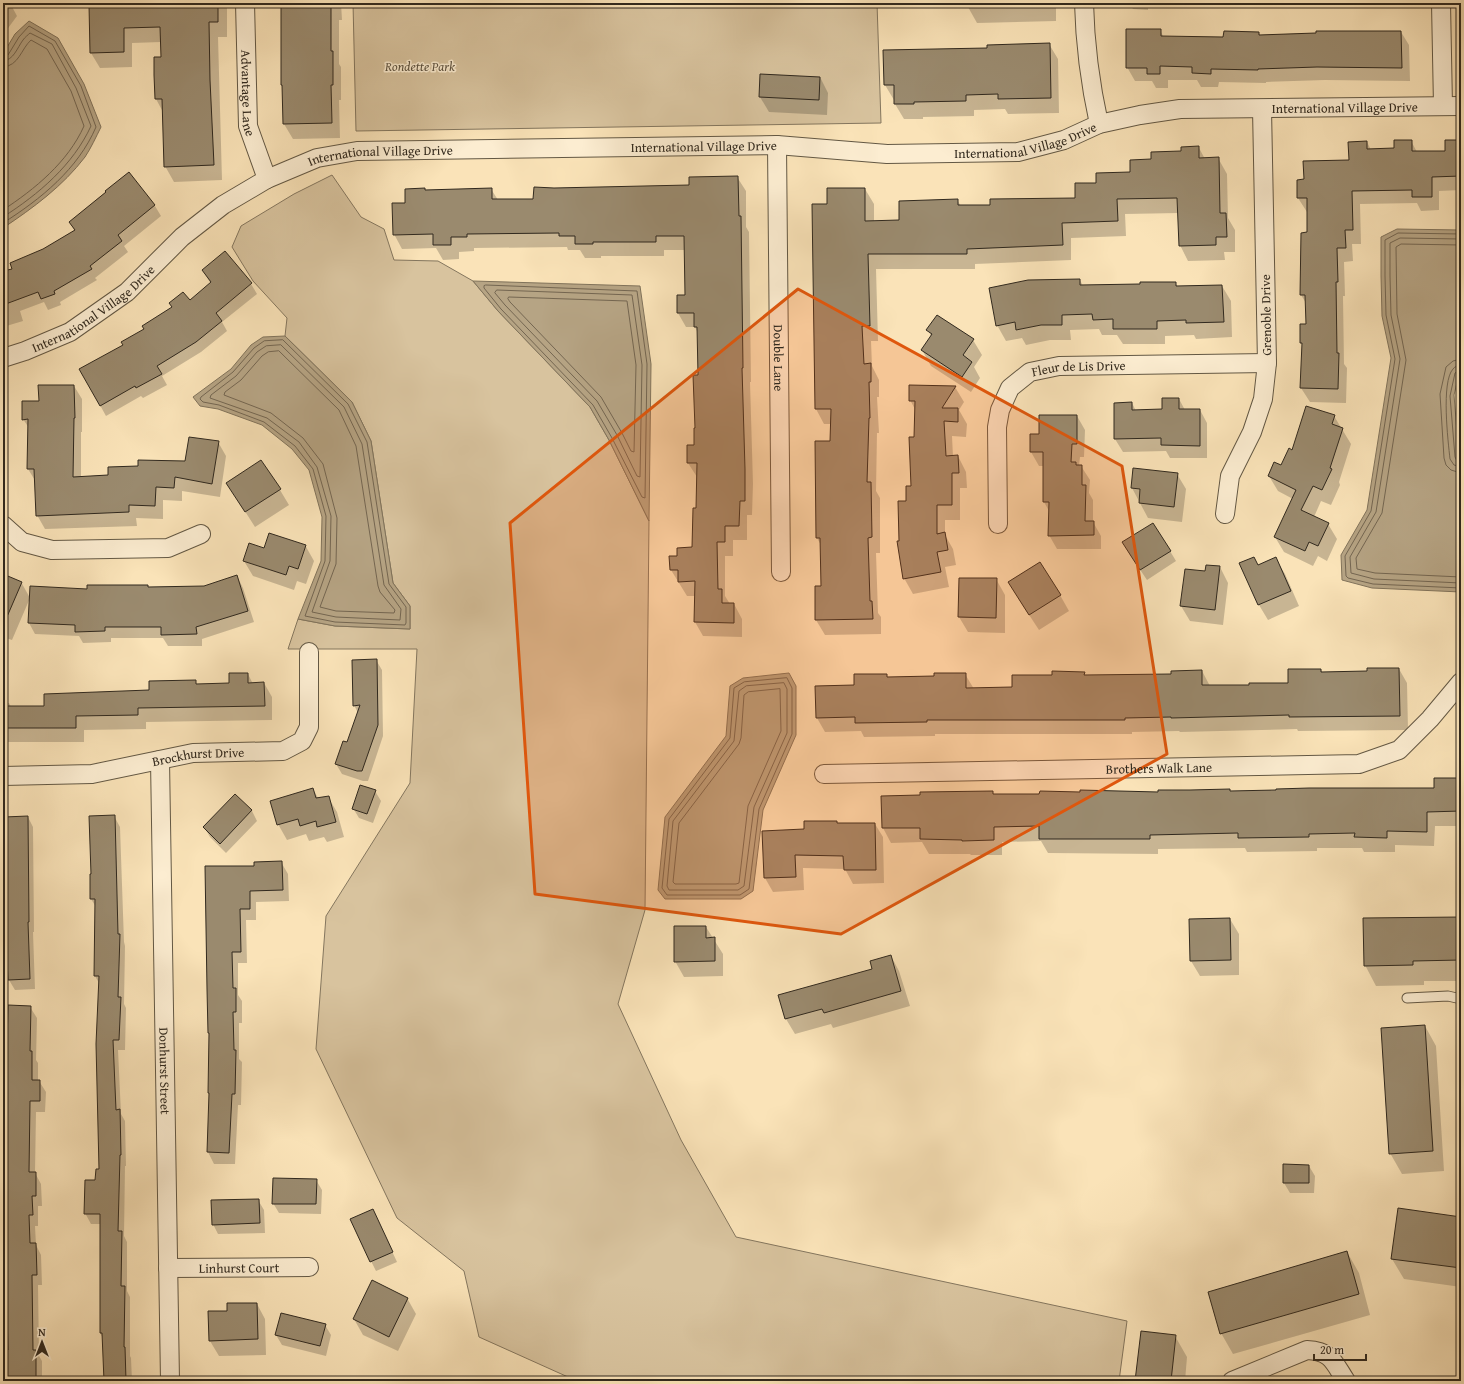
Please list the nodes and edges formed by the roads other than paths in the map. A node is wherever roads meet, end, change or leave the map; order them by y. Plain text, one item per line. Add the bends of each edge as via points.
1 (246, 3) edge
2 (1084, 3) edge
3 (1441, 3) edge
4 (1443, 106) junction
5 (1461, 106) edge
6 (1262, 109) junction
7 (1100, 124) junction
8 (777, 145) junction
9 (267, 179) junction
10 (3, 358) edge
11 (1267, 363) junction
12 (1225, 514) dead end
13 (998, 524) dead end
14 (3, 526) edge
15 (202, 534) dead end
16 (781, 572) dead end
17 (309, 652) dead end
18 (1461, 682) edge
19 (160, 760) junction
20 (824, 774) dead end
21 (3, 776) edge
22 (1407, 998) dead end
23 (1461, 999) edge
24 (309, 1267) dead end
25 (168, 1268) junction
26 (170, 1381) edge
27 (1232, 1381) edge
28 (1346, 1381) edge

1 - 9 street, Advantage Lane via 248,126
2 - 7 street via 1091,88
3 - 4 street
4 - 5 street, International Village Drive
4 - 6 street, International Village Drive
6 - 7 street, International Village Drive via 1180,110
6 - 11 street, Grenoble Drive
7 - 8 street, International Village Drive via 1064,140 1018,152 887,154
8 - 9 street, International Village Drive via 357,151 317,158
8 - 16 street, Double Lane
9 - 10 street, International Village Drive via 223,205 182,237 127,292 70,332
11 - 12 street, Grenoble Drive via 1263,399 1252,432 1230,476
11 - 13 street, Fleur de Lis Drive via 1059,366 1030,372 1010,388 1000,410 997,427
14 - 15 street via 22,542 52,550 168,548
17 - 19 street, Brockhurst Drive via 309,727 302,741 283,751 193,753
18 - 20 street, Brothers Walk Lane via 1430,719 1399,750 1359,764
19 - 21 street, Brockhurst Drive via 92,774
19 - 25 street, Donhurst Street
22 - 23 lane via 1448,996
24 - 25 street, Linhurst Court
25 - 26 street, Donhurst Street
27 - 28 street via 1307,1350 1319,1351 1330,1357

